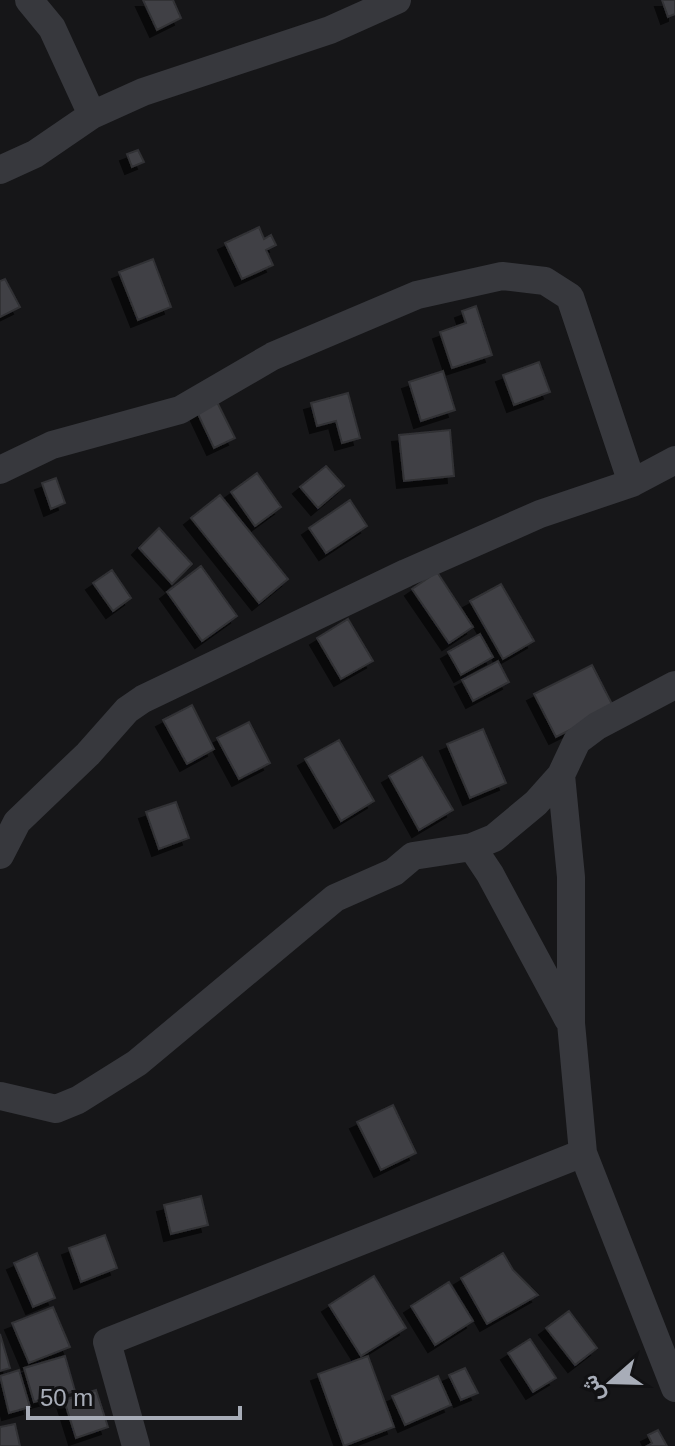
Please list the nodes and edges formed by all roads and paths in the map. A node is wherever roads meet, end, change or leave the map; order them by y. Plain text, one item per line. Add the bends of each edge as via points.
1 (29, 0) edge
2 (397, 0) edge
3 (92, 115) junction
4 (0, 170) edge
5 (675, 460) edge
6 (0, 470) edge
7 (632, 483) junction
8 (675, 685) edge
9 (561, 775) junction
10 (472, 847) junction
11 (0, 855) edge
12 (571, 1023) junction
13 (0, 1096) edge
14 (583, 1153) junction
15 (675, 1388) edge
16 (136, 1446) edge

1 - 3 street via 52,28
2 - 3 street via 330,30 143,92
3 - 4 street via 35,154
5 - 7 street
6 - 7 street via 52,445 180,410 273,356 417,295 502,276 545,281 570,297
7 - 11 street via 527,520 143,699 17,822
8 - 9 street via 577,741
9 - 10 street via 494,838
9 - 12 street via 571,877
10 - 12 street
10 - 13 street via 413,856 394,872 335,898 137,1063 78,1100 56,1109
12 - 14 street
14 - 15 street
14 - 16 street via 107,1342

